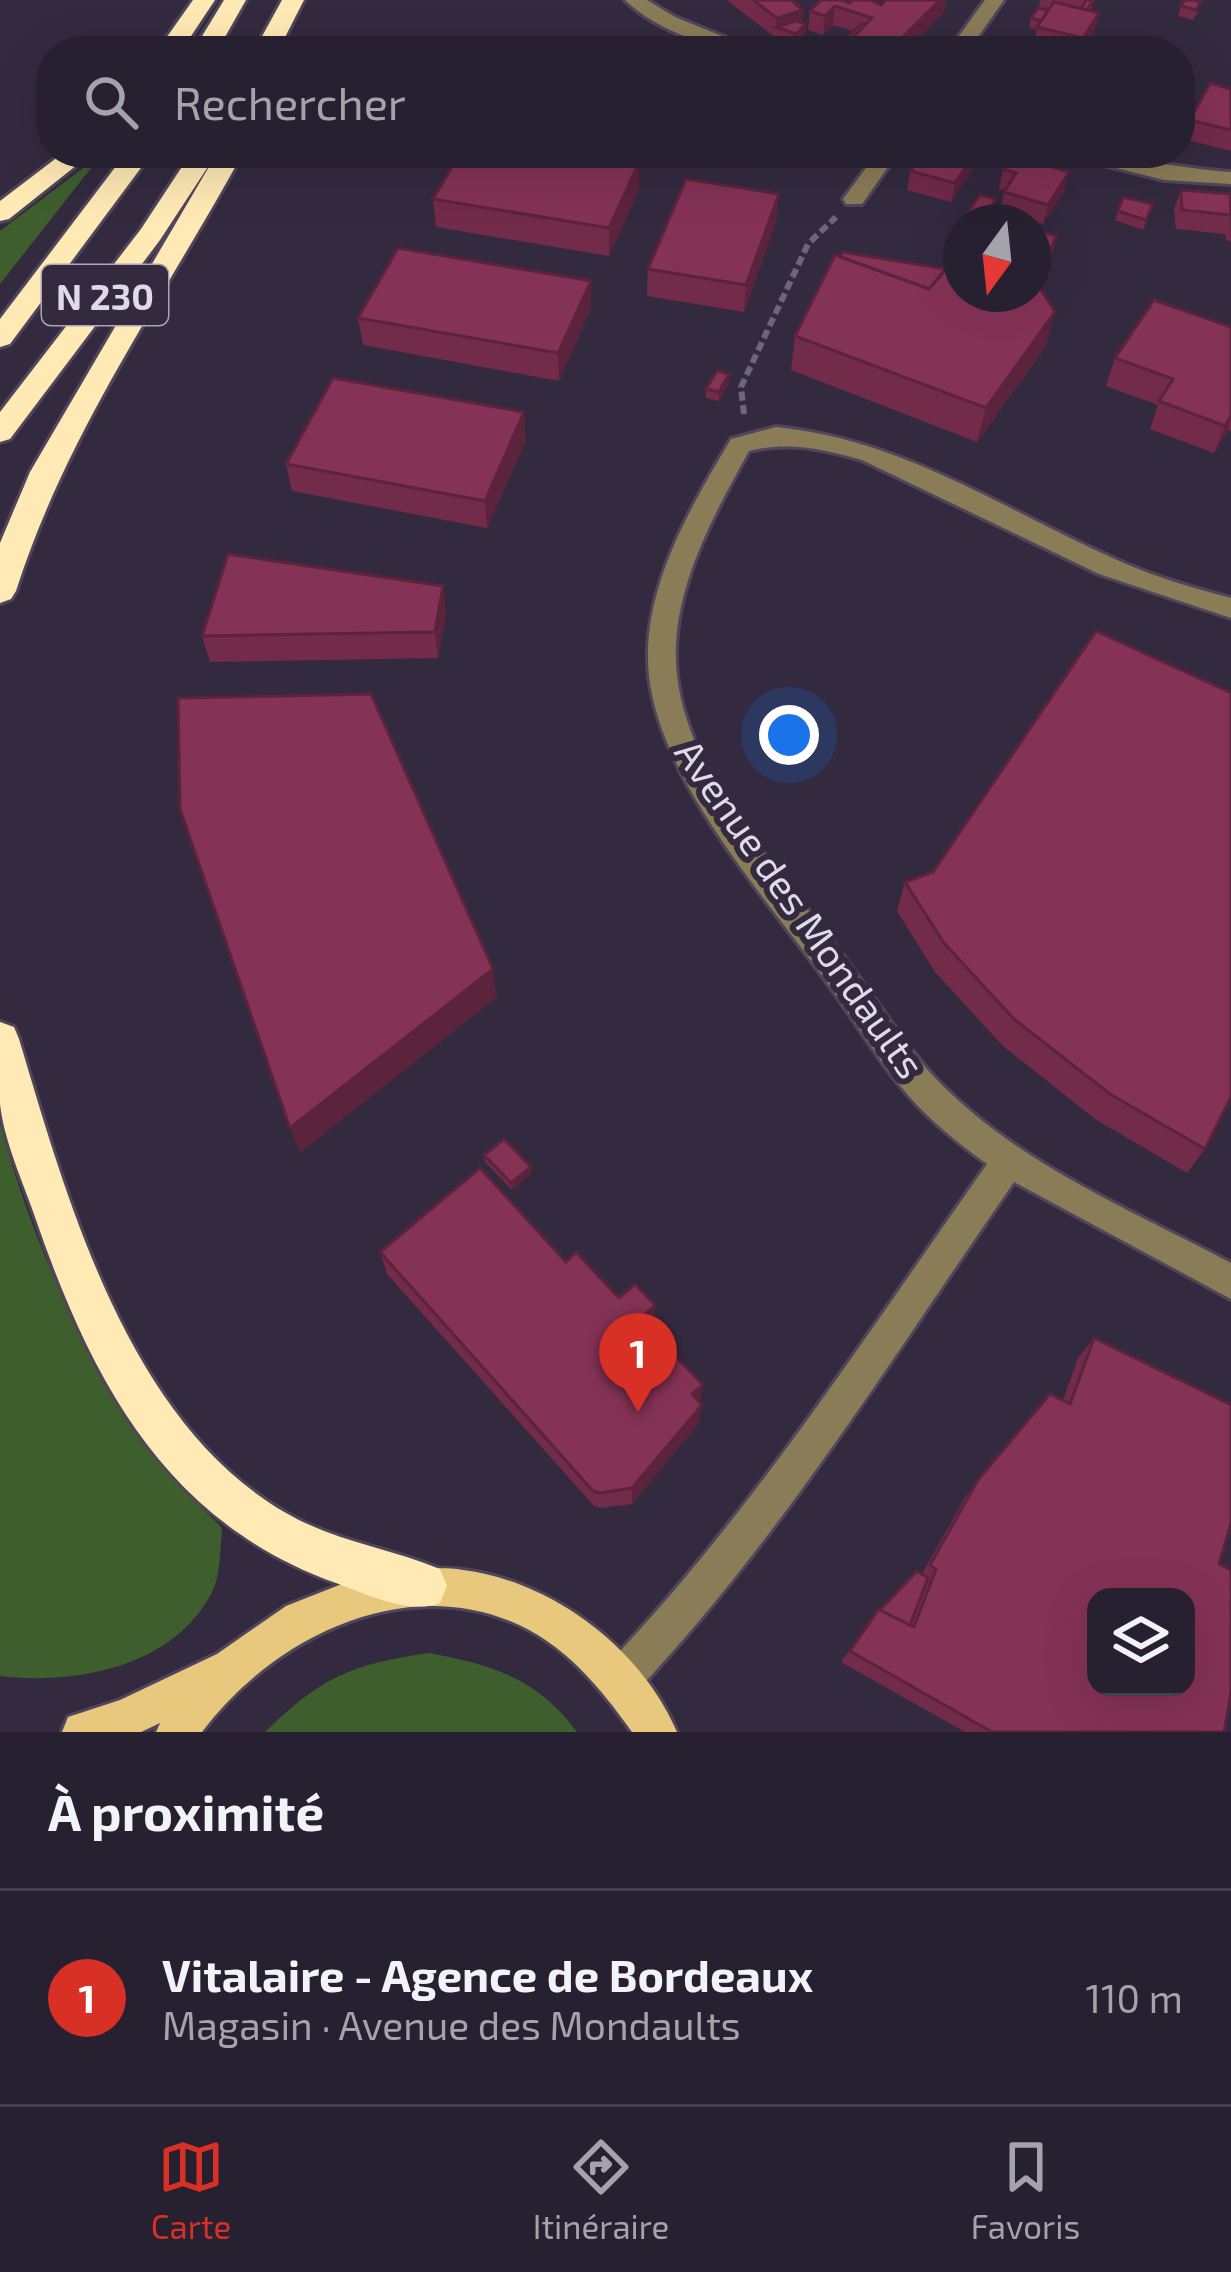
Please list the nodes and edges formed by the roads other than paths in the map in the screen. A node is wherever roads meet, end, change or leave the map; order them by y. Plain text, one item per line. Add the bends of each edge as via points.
1 (204, 0) edge
2 (235, 0) edge
3 (293, 0) edge
4 (634, 0) edge
5 (995, 0) edge
6 (179, 36) edge
7 (214, 36) edge
8 (275, 36) edge
9 (708, 36) edge
10 (969, 36) edge
11 (59, 168) edge
12 (128, 168) edge
13 (194, 168) edge
14 (222, 168) edge
15 (877, 168) edge
16 (1133, 168) edge
17 (1231, 178) edge
18 (854, 199) road end
19 (0, 213) edge
20 (0, 338) edge
21 (0, 432) edge
22 (0, 591) edge
23 (1231, 608) edge
24 (0, 1039) edge
25 (1009, 1160) junction
26 (1231, 1282) edge
27 (423, 1586) junction
28 (233, 1666) junction
29 (621, 1679) junction
30 (83, 1732) edge
31 (177, 1732) edge
32 (656, 1732) edge

1 - 6 highway
2 - 7 highway
3 - 8 highway
4 - 9 street
5 - 10 street
11 - 19 highway
12 - 20 highway, N 230
13 - 21 highway, N 230
14 - 22 highway via 59,435 18,526
15 - 18 street
16 - 17 street
23 - 25 street, Avenue des Mondaults via 1110,568 887,459 788,434 740,445 672,581 662,645 671,719 694,765 890,1044 940,1106
24 - 27 highway via 47,1202 159,1424 201,1478 254,1520 322,1556
25 - 26 street, Avenue des Mondaults
25 - 29 street via 759,1518
27 - 28 main road via 356,1595 292,1623
27 - 29 main road via 495,1596 563,1628
28 - 30 main road
28 - 31 main road
29 - 32 main road

